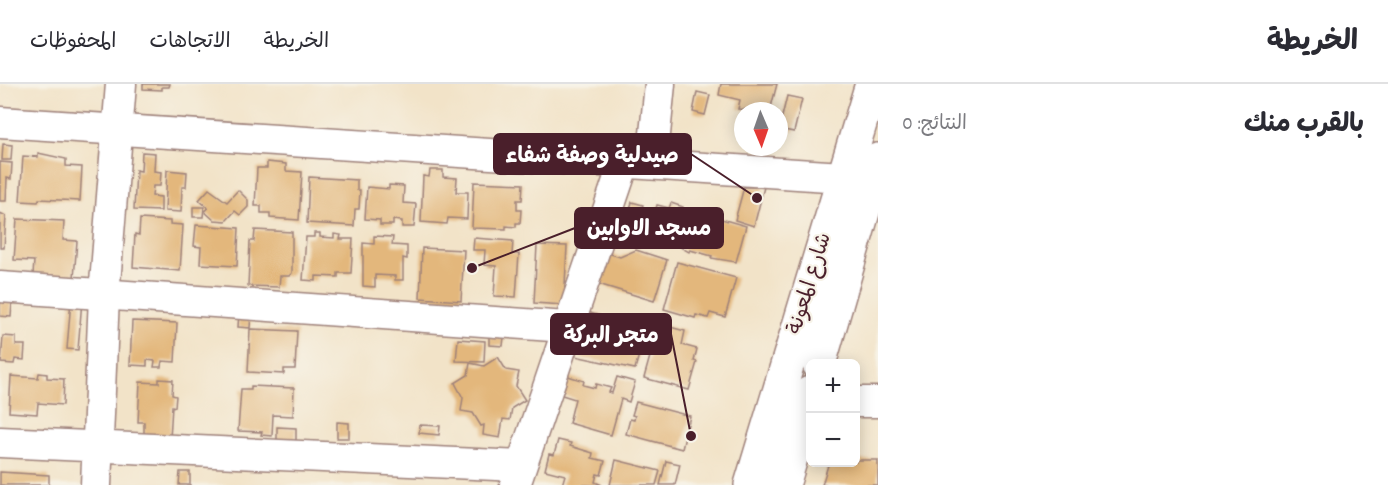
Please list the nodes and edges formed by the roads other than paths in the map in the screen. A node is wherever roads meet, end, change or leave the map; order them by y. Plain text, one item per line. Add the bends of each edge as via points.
1 (121, 84) edge
2 (660, 84) edge
3 (872, 84) edge
4 (0, 122) edge
5 (118, 130) junction
6 (878, 160) edge
7 (638, 164) junction
8 (843, 177) junction
9 (0, 287) edge
10 (104, 296) junction
11 (567, 327) junction
12 (820, 359) edge
13 (860, 402) edge
14 (878, 402) edge
15 (806, 411) edge
16 (0, 442) edge
17 (98, 447) junction
18 (518, 475) edge
19 (96, 485) edge
20 (751, 485) edge
21 (783, 485) edge

1 - 5 street
2 - 7 street
3 - 8 highway, شارع المعونة
4 - 5 street
5 - 7 street
5 - 10 street
6 - 12 highway, شارع المعونة
7 - 8 street
7 - 11 street
8 - 20 highway, شارع المعونة
9 - 10 street
10 - 11 street
10 - 17 street
11 - 18 street
13 - 14 street
15 - 21 highway
16 - 17 street
17 - 18 street
17 - 19 street

